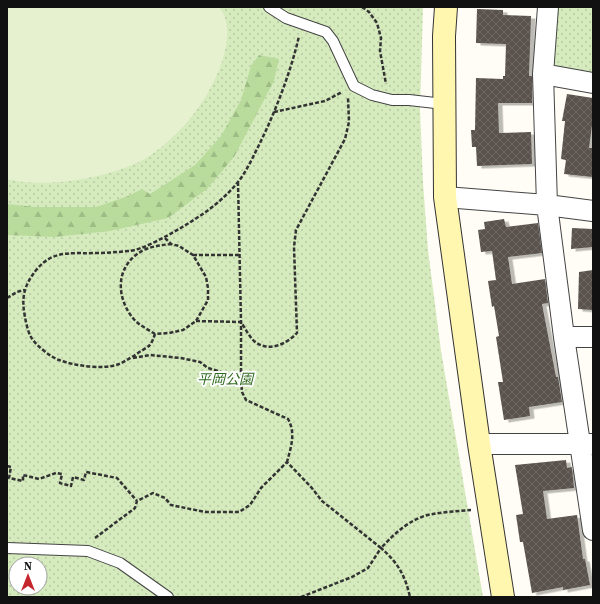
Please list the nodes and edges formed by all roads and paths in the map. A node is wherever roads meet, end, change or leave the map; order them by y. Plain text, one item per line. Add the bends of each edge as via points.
1 (269, 7) edge
2 (362, 7) edge
3 (446, 7) edge
4 (548, 7) edge
5 (302, 24) junction
6 (543, 74) junction
7 (593, 83) edge
8 (351, 88) junction
9 (392, 100) junction
10 (444, 104) junction
11 (274, 112) junction
12 (238, 182) junction
13 (445, 197) junction
14 (547, 205) junction
15 (593, 211) edge
16 (165, 238) junction
17 (171, 244) junction
18 (193, 255) junction
19 (240, 255) junction
20 (24, 290) junction
21 (7, 298) edge
22 (196, 321) junction
23 (241, 322) junction
24 (155, 334) junction
25 (564, 337) junction
26 (593, 337) edge
27 (130, 358) junction
28 (241, 382) junction
29 (479, 444) junction
30 (587, 444) edge
31 (287, 462) junction
32 (7, 466) edge
33 (137, 501) junction
34 (489, 508) junction
35 (593, 530) edge
36 (7, 548) edge
37 (381, 548) junction
38 (88, 551) junction
39 (168, 597) edge
40 (301, 597) edge
41 (410, 597) edge
42 (503, 597) edge

1 - 5 lane
2 - 9 path via 376,23 381,38 382,66
3 - 10 street
4 - 6 street
5 - 8 lane via 326,32 333,41
5 - 11 path
6 - 7 street
6 - 14 street
8 - 9 lane
8 - 11 path via 325,101
8 - 23 path via 350,122 345,139 296,230 294,247 297,333 281,345 268,347 253,340
9 - 10 lane
10 - 13 street
11 - 12 path via 254,156
12 - 16 path via 208,210
12 - 19 path
13 - 14 street
13 - 29 street
14 - 15 street
14 - 25 street
16 - 17 path
16 - 20 path via 131,251 64,253 49,258 38,267
17 - 18 path
17 - 24 path via 151,248 133,257 122,275 123,302 132,318
18 - 19 path
18 - 22 path via 206,277 208,288 208,300
19 - 23 path
20 - 21 path
20 - 27 path via 23,306 32,338 58,360 105,366 118,364
22 - 23 path
22 - 24 path via 183,330
23 - 28 path
24 - 27 path via 151,345
25 - 26 street
25 - 30 street
27 - 28 path via 150,355 182,358 200,362
28 - 31 path via 246,400 288,419 292,439
29 - 30 street
29 - 34 street
30 - 35 street
31 - 33 path via 261,488 250,505 239,512 205,512 171,505 165,498 153,493
31 - 37 path via 322,501
32 - 33 path via 11,467 9,478 23,481 23,475 39,479 56,473 62,474 60,483 72,486 73,478 84,480 86,472 117,478
33 - 38 path via 135,508 95,538
34 - 37 path via 431,514 408,524
34 - 42 street
36 - 38 lane
37 - 40 path via 368,568
37 - 41 path via 393,559 406,580
38 - 39 lane via 120,563

